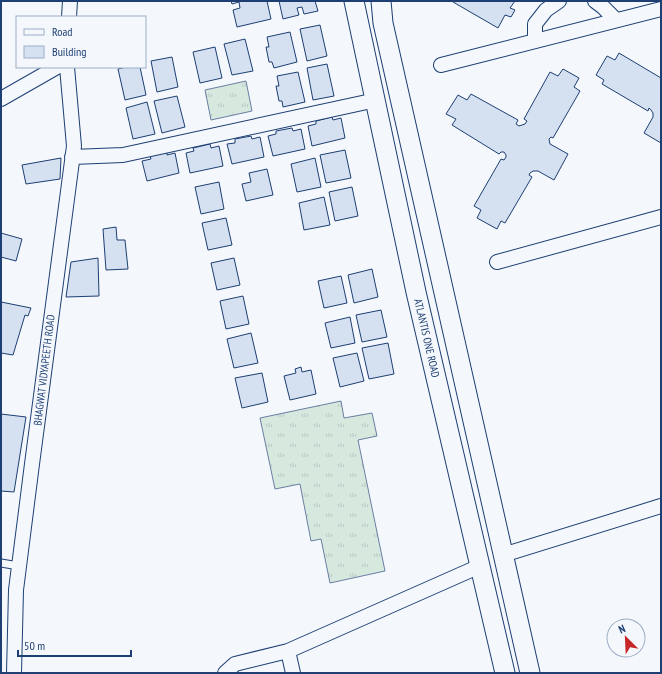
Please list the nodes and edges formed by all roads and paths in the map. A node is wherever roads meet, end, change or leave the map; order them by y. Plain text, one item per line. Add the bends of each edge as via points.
1 (70, 1) edge
2 (354, 1) edge
3 (382, 1) edge
4 (559, 1) edge
5 (595, 1) edge
6 (661, 9) edge
7 (69, 16) edge
8 (616, 20) junction
9 (535, 41) junction
10 (441, 65) dead end
11 (55, 68) edge
12 (67, 68) edge
13 (1, 99) edge
14 (376, 100) junction
15 (72, 157) junction
16 (661, 217) edge
17 (497, 262) dead end
18 (661, 506) edge
19 (503, 555) junction
20 (1, 563) edge
21 (19, 566) junction
22 (480, 566) junction
23 (288, 651) junction
24 (14, 673) edge
25 (225, 673) edge
26 (292, 673) edge
27 (505, 673) edge
28 (530, 673) edge

1 - 7 street
2 - 14 street, ATLANTIS ONE ROAD
3 - 19 street via 383,23
4 - 9 street via 546,10 535,24
5 - 8 street
6 - 8 street
8 - 9 street
9 - 10 street
11 - 13 street
12 - 15 street, BHAGWAT VIDYAPEETH ROAD via 74,146
14 - 15 street via 123,155
14 - 22 street, ATLANTIS ONE ROAD via 416,292
15 - 21 street, BHAGWAT VIDYAPEETH ROAD
16 - 17 street
18 - 19 street
19 - 28 street
20 - 21 lane
21 - 24 street, BHAGWAT VIDYAPEETH ROAD
22 - 23 street
22 - 27 street, ATLANTIS ONE ROAD
23 - 25 street via 234,664
23 - 26 street

